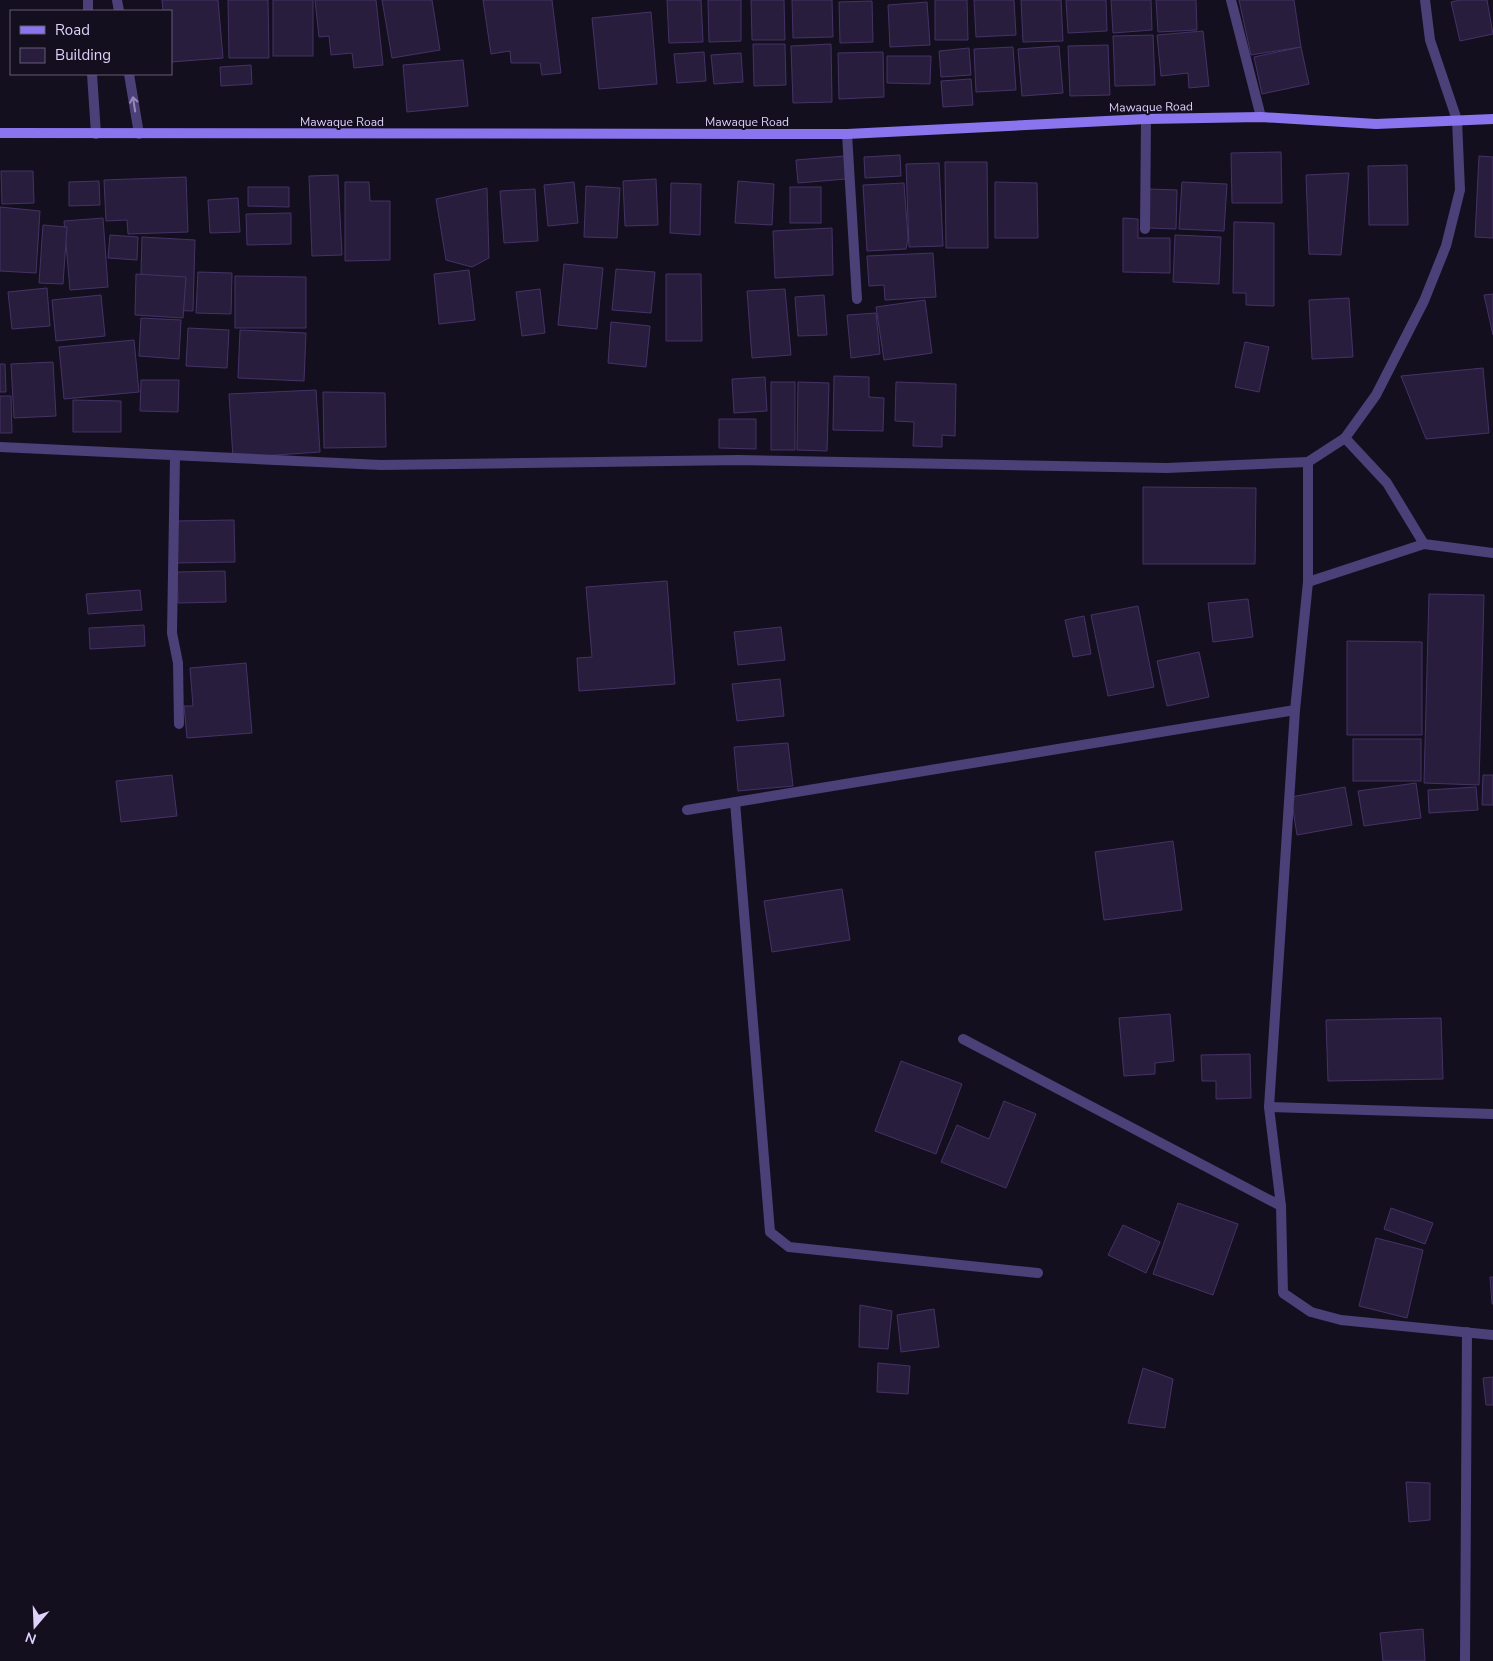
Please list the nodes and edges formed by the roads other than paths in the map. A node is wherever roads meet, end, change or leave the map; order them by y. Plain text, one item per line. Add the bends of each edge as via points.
1 (1231, 0) edge
2 (1426, 0) edge
3 (92, 75) edge
4 (129, 75) edge
5 (1261, 117) junction
6 (1146, 118) junction
7 (1493, 119) edge
8 (1457, 120) junction
9 (0, 133) edge
10 (96, 134) junction
11 (139, 134) junction
12 (847, 134) junction
13 (1145, 229) dead end
14 (857, 299) dead end
15 (1346, 438) junction
16 (0, 447) edge
17 (175, 457) junction
18 (1308, 462) junction
19 (1424, 544) junction
20 (1493, 553) edge
21 (1308, 582) junction
22 (1295, 710) junction
23 (179, 724) dead end
24 (735, 802) junction
25 (687, 810) dead end
26 (962, 1039) dead end
27 (1270, 1106) junction
28 (1493, 1114) edge
29 (1281, 1206) junction
30 (1038, 1273) dead end
31 (1467, 1332) junction
32 (1493, 1335) edge
33 (1465, 1661) edge

1 - 5 street
2 - 8 street via 1430,40
3 - 10 street
11 -> 4 street
5 - 6 main road, Mawaque Road
5 - 8 main road, Mawaque Road via 1376,124
6 - 12 main road, Mawaque Road
6 - 13 street
7 - 8 main road, Mawaque Road
8 - 15 street via 1460,190 1446,246 1401,347 1376,395
9 - 10 main road, Mawaque Road
10 - 11 main road, Mawaque Road
11 - 12 main road, Mawaque Road
12 - 14 street
15 - 18 street
15 - 19 street via 1387,483
16 - 17 street
17 - 18 street via 380,465 739,460 1167,468
17 - 23 street via 172,633 178,663
18 - 21 street
19 - 20 street
19 - 21 street
21 - 22 street
22 - 24 street
22 - 27 street
24 - 25 street
24 - 30 street via 770,1232 789,1247
26 - 29 street
27 - 28 street
27 - 29 street
29 - 31 street via 1283,1293 1311,1312 1341,1320
31 - 32 street
31 - 33 street

